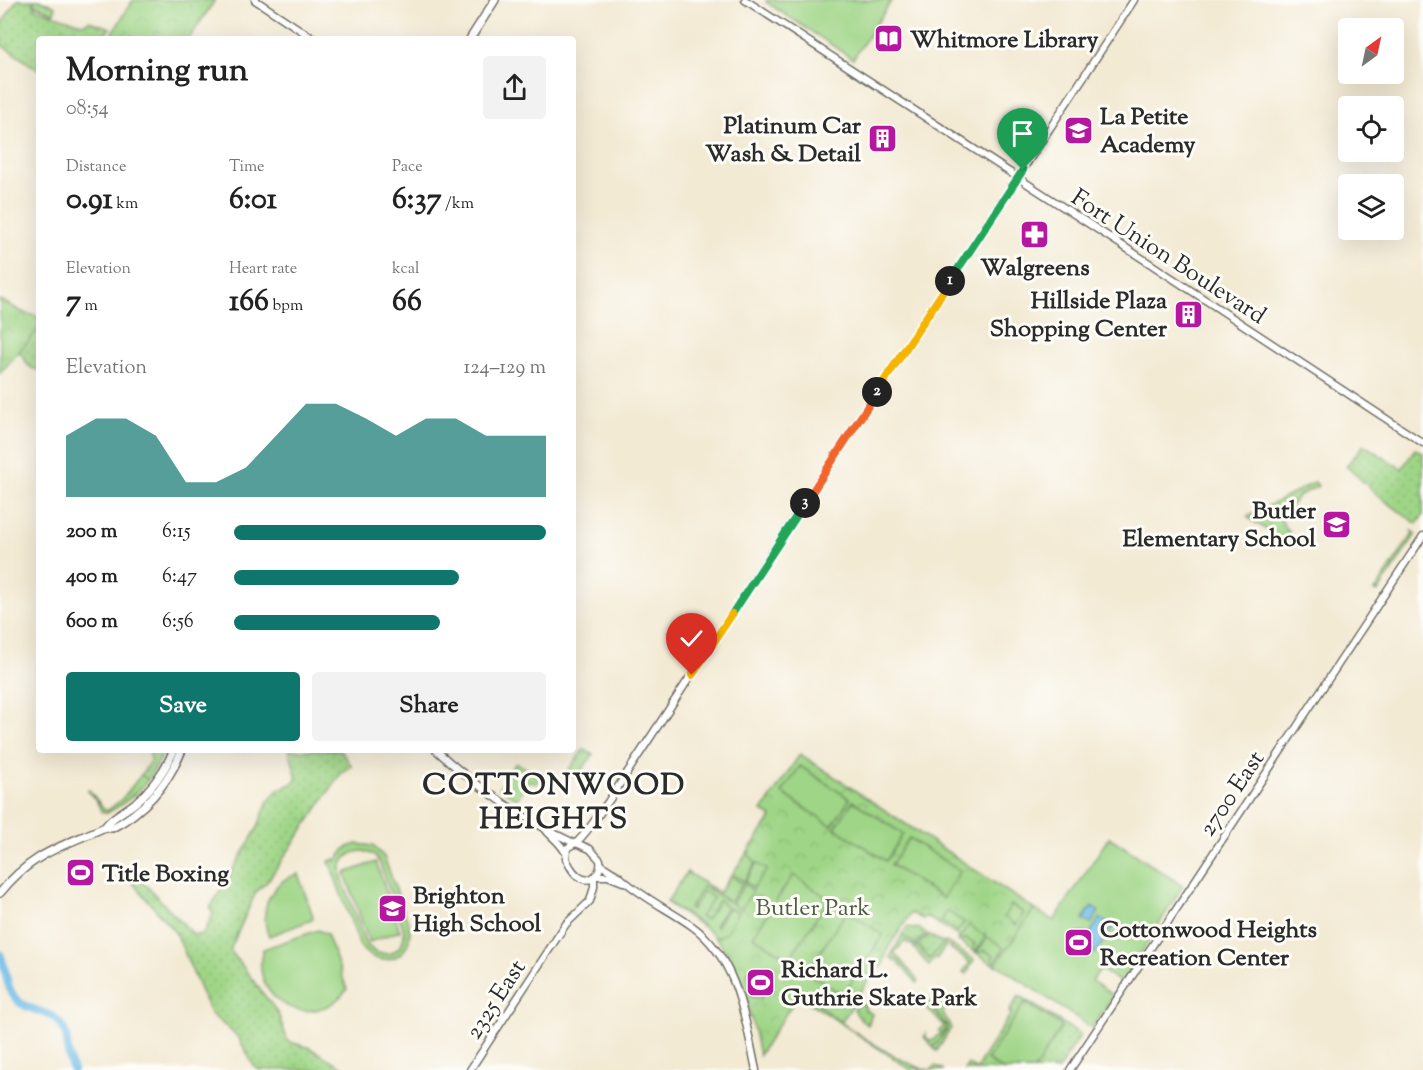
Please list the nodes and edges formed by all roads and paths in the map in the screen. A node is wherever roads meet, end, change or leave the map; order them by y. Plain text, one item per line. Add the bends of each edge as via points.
1 (255, 0) edge
2 (495, 0) edge
3 (745, 0) edge
4 (1134, 0) edge
5 (309, 36) edge
6 (472, 36) edge
7 (1018, 178) junction
8 (1423, 443) edge
9 (1423, 536) edge
10 (172, 753) edge
11 (181, 753) edge
12 (439, 753) edge
13 (105, 826) junction
14 (544, 828) junction
15 (587, 832) junction
16 (575, 843) junction
17 (590, 849) junction
18 (565, 852) junction
19 (601, 864) junction
20 (595, 876) junction
21 (585, 879) junction
22 (623, 882) junction
23 (0, 893) edge
24 (593, 893) junction
25 (470, 1070) edge
26 (756, 1070) edge
27 (1070, 1070) edge

1 - 5 street
2 - 6 main road
3 - 7 street, Fort Union Boulevard
4 - 7 street
7 - 8 street, Fort Union Boulevard
7 - 15 street
9 - 27 street, 2700 East
10 - 13 main road via 147,792
11 - 13 main road via 169,777 150,800 119,825
12 - 14 street via 464,775
13 - 23 main road via 45,853
14 - 16 street
14 - 18 street
15 - 16 street
15 - 17 street
16 - 17 street
16 - 18 street
17 - 19 street
18 - 21 street via 573,871
19 - 20 street
19 - 22 street
20 - 21 street
20 - 22 street
20 - 24 street
21 - 24 street
22 - 26 street via 712,943 737,989
24 - 25 street, 2325 East via 587,905 560,932

